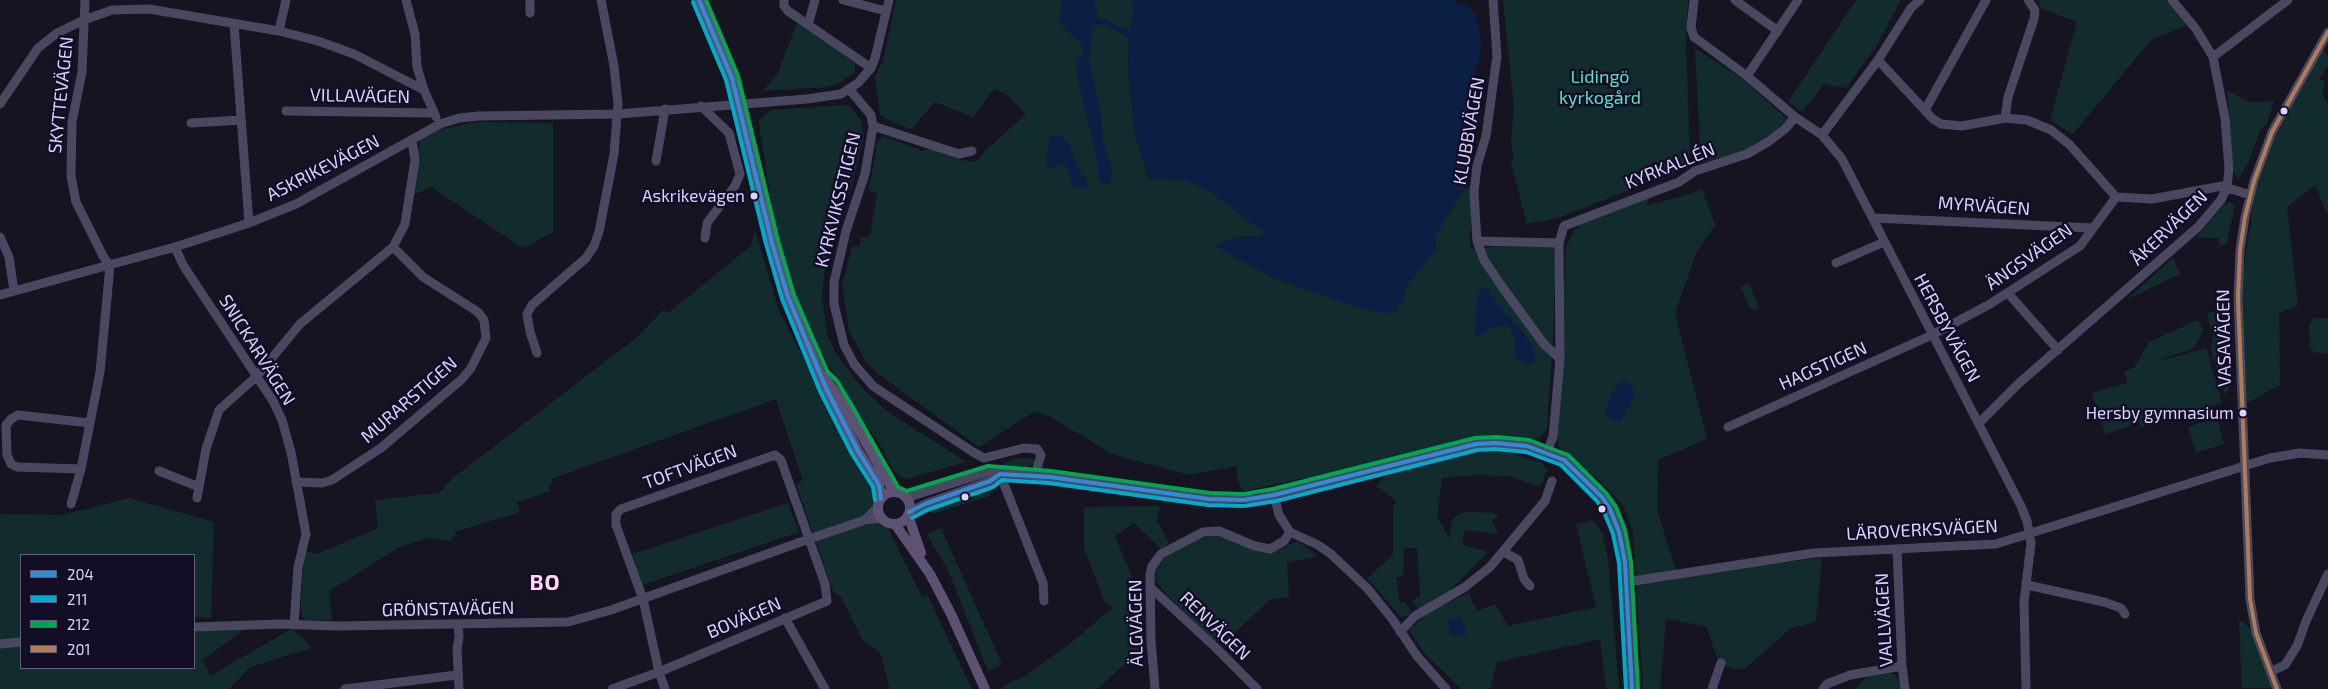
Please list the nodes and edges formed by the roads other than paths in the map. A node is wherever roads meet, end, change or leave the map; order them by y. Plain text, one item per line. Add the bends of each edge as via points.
1 (85, 0) edge
2 (286, 0) edge
3 (406, 0) edge
4 (415, 0) edge
5 (530, 0) edge
6 (602, 0) edge
7 (699, 0) edge
8 (784, 0) edge
9 (815, 0) edge
10 (844, 0) edge
11 (889, 0) edge
12 (1494, 0) edge
13 (1694, 0) edge
14 (1735, 0) edge
15 (1798, 0) edge
16 (1920, 0) edge
17 (1986, 0) edge
18 (2028, 0) edge
19 (2172, 0) edge
20 (2288, 0) edge
21 (135, 5) edge
22 (410, 9) junction
23 (886, 11) junction
24 (530, 13) dead end
25 (84, 20) junction
26 (234, 24) junction
27 (808, 25) junction
28 (279, 31) junction
29 (1778, 31) junction
30 (2328, 32) edge
31 (2213, 57) junction
32 (1878, 60) junction
33 (871, 68) junction
34 (1747, 76) junction
35 (849, 89) junction
36 (424, 90) junction
37 (739, 103) junction
38 (0, 104) edge
39 (701, 106) junction
40 (665, 109) junction
41 (1925, 110) junction
42 (286, 111) dead end
43 (434, 113) junction
44 (618, 114) junction
45 (1795, 117) junction
46 (2005, 118) junction
47 (241, 120) junction
48 (191, 123) dead end
49 (440, 124) junction
50 (874, 126) junction
51 (1822, 135) junction
52 (412, 140) junction
53 (972, 151) dead end
54 (656, 161) dead end
55 (2227, 187) junction
56 (2250, 195) junction
57 (2118, 197) junction
58 (1873, 218) junction
59 (249, 223) junction
60 (2093, 228) junction
61 (0, 237) edge
62 (705, 238) dead end
63 (1477, 241) junction
64 (1884, 242) junction
65 (1559, 243) junction
66 (175, 247) junction
67 (393, 247) junction
68 (1836, 263) dead end
69 (110, 266) junction
70 (14, 292) junction
71 (2008, 293) junction
72 (0, 295) edge
73 (1932, 335) junction
74 (2058, 350) junction
75 (537, 353) dead end
76 (1560, 359) junction
77 (822, 374) junction
78 (257, 376) junction
79 (90, 423) junction
80 (1979, 423) junction
81 (1728, 427) dead end
82 (1547, 452) junction
83 (2328, 455) edge
84 (2244, 467) junction
85 (81, 469) junction
86 (159, 472) dead end
87 (1000, 474) junction
88 (1035, 475) junction
89 (1552, 481) dead end
90 (296, 482) junction
91 (199, 487) junction
92 (894, 492) junction
93 (1274, 495) junction
94 (197, 498) dead end
95 (906, 498) junction
96 (71, 504) dead end
97 (880, 508) junction
98 (909, 514) junction
99 (895, 524) junction
100 (1290, 532) junction
101 (2030, 535) junction
102 (809, 539) junction
103 (1897, 549) junction
104 (1504, 552) junction
105 (930, 574) junction
106 (2328, 574) edge
107 (1627, 582) junction
108 (2027, 585) junction
109 (1530, 586) dead end
110 (1150, 587) junction
111 (643, 599) junction
112 (1044, 601) dead end
113 (2125, 614) dead end
114 (785, 618) junction
115 (294, 625) junction
116 (458, 625) junction
117 (195, 627) edge
118 (1400, 632) junction
119 (20, 642) edge
120 (0, 644) edge
121 (1721, 663) dead end
122 (1902, 666) junction
123 (2272, 671) junction
124 (659, 672) junction
125 (457, 675) junction
126 (345, 689) edge
127 (459, 689) edge
128 (612, 689) edge
129 (665, 689) edge
130 (825, 689) edge
131 (985, 689) edge
132 (1155, 689) edge
133 (1257, 689) edge
134 (1446, 689) edge
135 (1632, 689) edge
136 (1712, 689) edge
137 (1823, 689) edge
138 (1905, 689) edge
139 (2026, 689) edge
140 (2277, 689) edge

1 - 25 street, SKYTTEVÄGEN
2 - 28 street
3 - 22 street
4 - 22 street
5 - 24 street
6 - 44 street via 614,66
7 - 37 main road via 732,78
8 - 27 street via 788,11
9 - 27 street
10 - 23 street
11 - 23 street
12 - 63 street, KLUBBVÄGEN via 1497,56 1488,127 1477,166 1474,192
13 - 34 street, HERSBYVÄGEN via 1691,28 1694,37
14 - 29 street
15 - 29 street
16 - 32 street via 1911,8
17 - 41 street
18 - 46 street via 2035,10 2034,19 2008,97
19 - 31 street, ÅKERVÄGEN
20 - 31 street
21 - 25 street
21 - 26 street
22 - 36 street via 417,67
23 - 33 street
25 - 38 street via 57,32 38,48
25 - 69 street, SKYTTEVÄGEN via 82,72 72,122 72,182 76,202
26 - 28 street
26 - 47 street
27 - 33 street
28 - 36 street via 354,54
29 - 34 street
30 - 56 street, VASAVÄGEN via 2272,132
31 - 55 street, ÅKERVÄGEN via 2225,118 2229,169
32 - 41 street
32 - 51 street
33 - 35 street
34 - 45 street, HERSBYVÄGEN
35 - 37 street, ASKRIKEVÄGEN via 826,98
35 - 50 street, KYRKVIKSSTIGEN via 871,115
36 - 43 street
37 - 39 street, ASKRIKEVÄGEN
37 - 77 main road via 779,270
39 - 40 street, ASKRIKEVÄGEN
39 - 62 street via 729,133 740,174 735,186 707,223
40 - 44 street, ASKRIKEVÄGEN
40 - 54 street
41 - 46 street via 1941,124 1949,126
42 - 43 street, VILLAVÄGEN
43 - 49 street
44 - 49 street, ASKRIKEVÄGEN via 479,116
44 - 75 street via 614,154 594,246 586,258 532,305 528,314
45 - 51 street, HERSBYVÄGEN
45 - 65 street, KYRKALLÉN via 1768,142 1746,154 1695,171 1679,182 1564,226
46 - 57 street via 2027,120 2051,130 2070,145
47 - 48 street
47 - 59 street
49 - 52 street, ASKRIKEVÄGEN
50 - 53 street, KYRKVIKSSTIGEN via 958,154
50 - 88 street, KYRKVIKSSTIGEN via 865,174 846,231 834,282 834,304 844,345 854,364 873,386 984,458 1024,448 1037,449 1041,455
51 - 58 street, HERSBYVÄGEN via 1842,159
52 - 59 street, ASKRIKEVÄGEN via 296,204
52 - 67 street via 415,160 405,224
55 - 56 street
55 - 57 street via 2216,186 2152,199
55 - 74 street, ÅKERVÄGEN via 2212,212 2198,227
56 - 84 street, VASAVÄGEN via 2239,270
57 - 60 street, ÄNGSVÄGEN
58 - 60 street, MYRVÄGEN
58 - 64 street, HERSBYVÄGEN
59 - 66 street, ASKRIKEVÄGEN
60 - 71 street, ÄNGSVÄGEN via 2080,246
61 - 70 street via 8,257
63 - 65 street
63 - 76 street, KLUBBVÄGEN via 1484,260 1502,288 1543,343
64 - 68 street
64 - 73 street, HERSBYVÄGEN
65 - 76 street
66 - 69 street, ASKRIKEVÄGEN
66 - 78 street, SNICKARVÄGEN via 183,265
67 - 78 street via 300,324
67 - 90 street, MURARSTIGEN via 423,277 478,312 484,320 486,338 472,368 462,379 381,448 332,480
69 - 70 street, ASKRIKEVÄGEN
69 - 79 street via 100,372
70 - 72 street, ASKRIKEVÄGEN
71 - 73 street, ÄNGSVÄGEN
71 - 74 street
73 - 80 street, HERSBYVÄGEN
73 - 81 street, HAGSTIGEN
74 - 80 street, ÅKERVÄGEN
76 - 82 street via 1553,437
77 - 92 main road via 847,409
77 - 97 main road via 858,451 879,485
78 - 90 street, SNICKARVÄGEN via 282,420
78 - 91 street via 215,417
79 - 85 street
79 - 85 street via 18,415 6,425 7,455 11,464
80 - 101 street, HERSBYVÄGEN via 2021,506
82 - 93 street via 1515,444 1476,444
82 - 107 street via 1564,460 1602,497 1619,532
83 - 84 street, LÄROVERKSVÄGEN via 2313,452 2287,454
84 - 101 street, LÄROVERKSVÄGEN
84 - 123 street, VASAVÄGEN via 2252,615
85 - 96 street
86 - 91 street
87 - 88 street
87 - 95 street via 975,475
87 - 98 street via 990,481 925,504
87 - 112 street via 1043,583
88 - 93 street via 1209,499 1244,500
89 - 104 street via 1545,501
90 - 115 street, SNICKARVÄGEN via 306,534 298,566
91 - 94 street
92 - 95 main road
92 - 97 main road
93 - 100 street via 1279,514
95 - 98 main road
97 - 99 main road via 889,523
97 - 102 street, GRÖNSTAVÄGEN via 865,520
98 - 99 main road via 905,520
98 - 105 main road via 912,533
99 - 105 main road
100 - 110 street, ÄLGVÄGEN via 1284,541 1270,549 1219,531 1203,532 1161,554 1152,566
100 - 118 street via 1318,545 1346,567 1368,588
101 - 103 street, LÄROVERKSVÄGEN via 1996,544
101 - 108 street, HERSBYVÄGEN
102 - 111 street, GRÖNSTAVÄGEN
102 - 111 street, TOFTVÄGEN via 781,460 775,455 621,509 616,514 616,525
102 - 114 street, BOVÄGEN via 825,584 827,601
103 - 107 street, LÄROVERKSVÄGEN via 1814,553
103 - 122 street, VALLVÄGEN
104 - 109 street via 1518,560 1524,580
104 - 118 street via 1476,580 1415,616
105 - 131 main road
106 - 123 street via 2297,646 2285,665
107 - 135 street
108 - 113 street via 2104,602 2121,608
108 - 139 street, HERSBYVÄGEN via 2024,602
110 - 132 street, ÄLGVÄGEN
110 - 133 street, RENVÄGEN
111 - 116 street, GRÖNSTAVÄGEN via 568,622
111 - 124 street
114 - 124 street, BOVÄGEN
114 - 130 street
115 - 116 street, GRÖNSTAVÄGEN
115 - 117 street, GRÖNSTAVÄGEN
116 - 125 street
118 - 134 street
119 - 120 street
121 - 136 street
122 - 137 street via 1850,675 1827,684
122 - 138 street, VALLVÄGEN
123 - 140 street, VASAVÄGEN
124 - 128 street, BOVÄGEN
124 - 129 street
125 - 126 street
125 - 127 street

